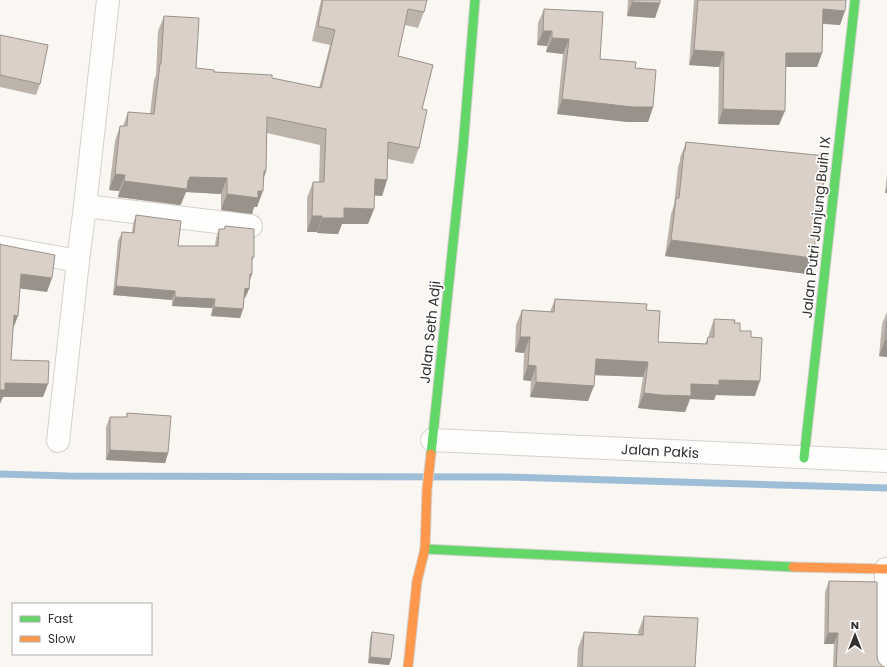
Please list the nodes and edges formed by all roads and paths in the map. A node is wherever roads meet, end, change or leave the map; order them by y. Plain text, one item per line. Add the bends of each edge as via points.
1 (108, 0) edge
2 (475, 0) edge
3 (855, 0) edge
4 (85, 206) junction
5 (251, 226) dead end
6 (0, 247) edge
7 (78, 261) junction
8 (58, 440) dead end
9 (432, 444) junction
10 (804, 458) junction
11 (887, 461) edge
12 (425, 549) junction
13 (887, 569) edge
14 (408, 667) edge
15 (885, 667) edge

1 - 4 street
2 - 9 street, Jalan Seth Adji via 463,148
3 - 10 street, Jalan Putri Junjung Buih IX
4 - 5 street
4 - 7 street
6 - 7 street
7 - 8 street
9 - 10 street, Jalan Pakis
9 - 12 street, Jalan Seth Adji
10 - 11 street, Jalan Pakis
12 - 13 street via 792,567
12 - 14 street, Jalan Seth Adji via 417,582
13 - 15 street

